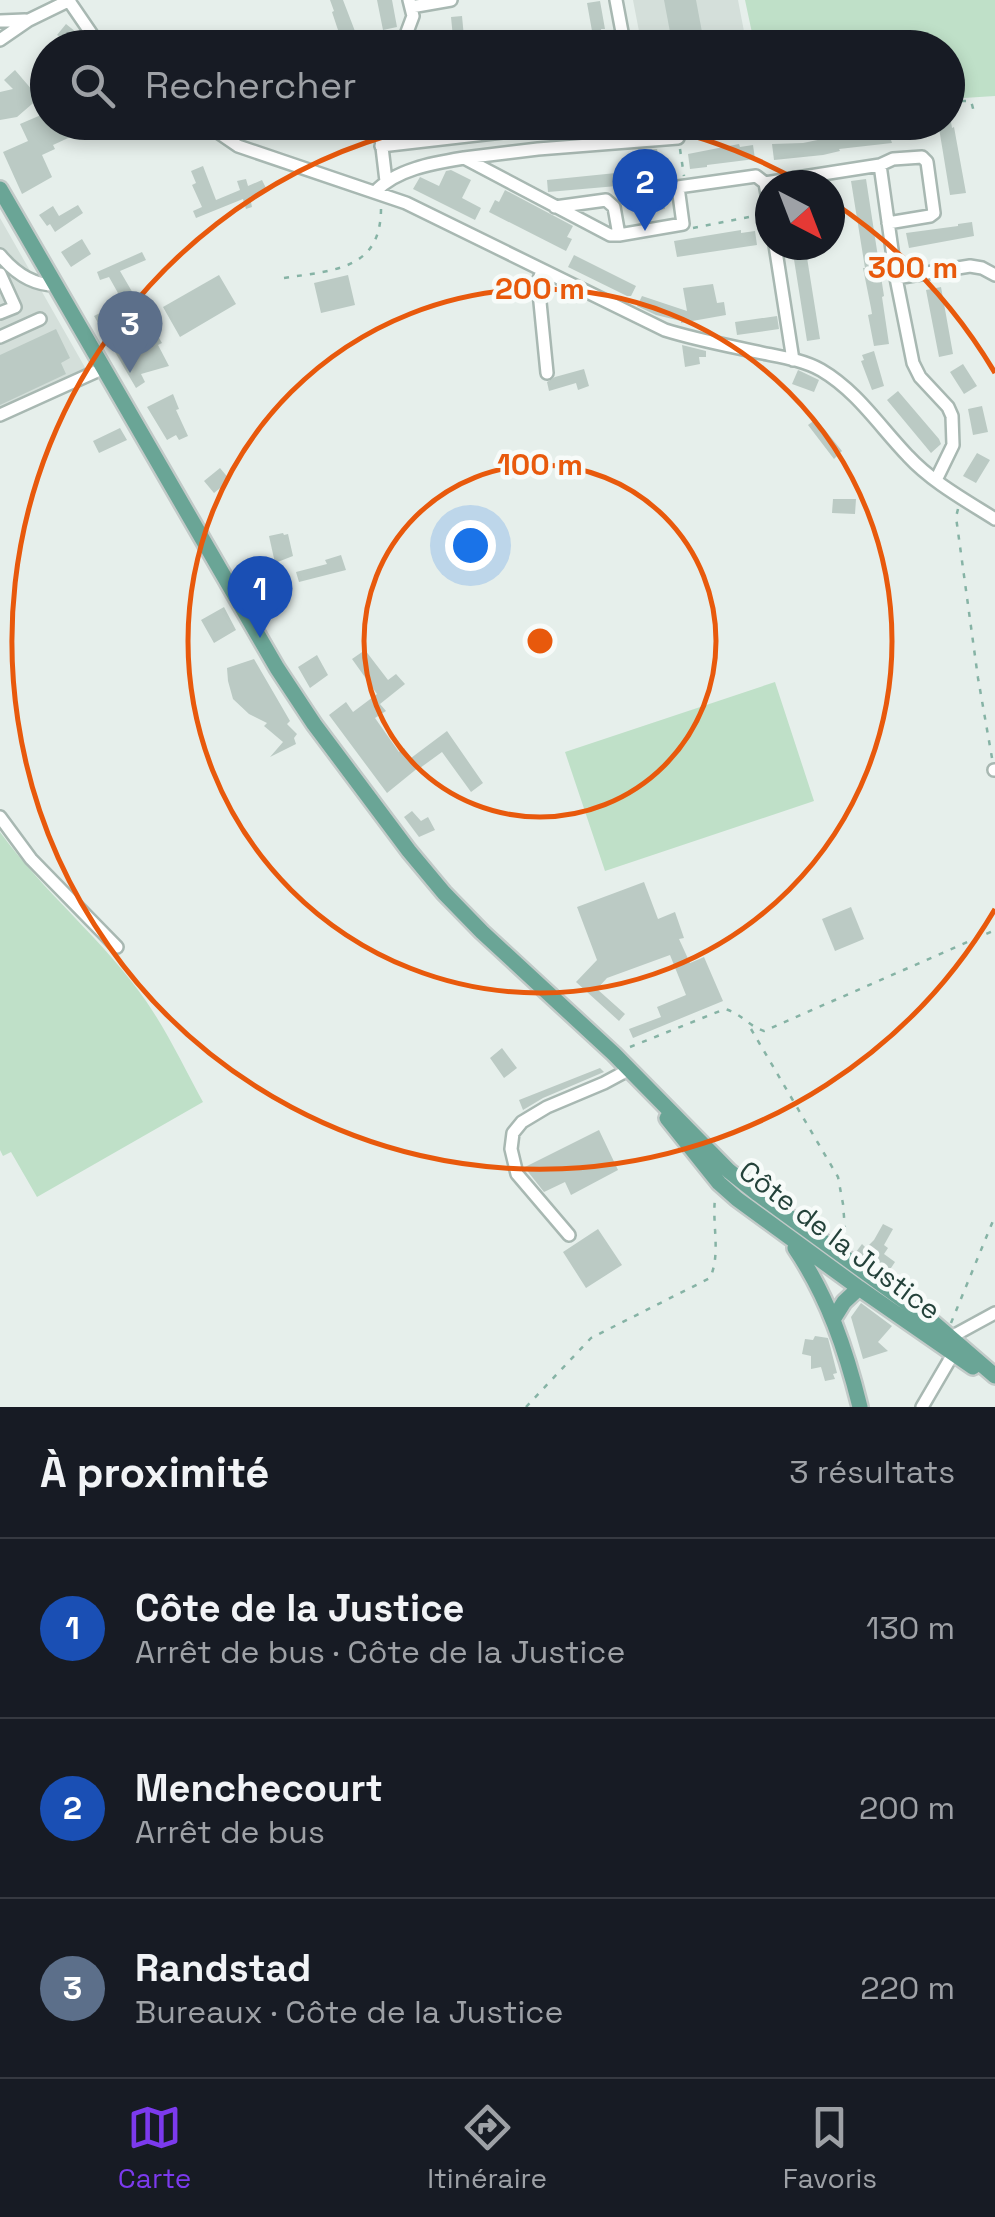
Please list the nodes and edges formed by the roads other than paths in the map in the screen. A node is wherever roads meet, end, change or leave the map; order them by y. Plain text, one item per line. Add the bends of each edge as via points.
1 (70, 0) edge
2 (451, 0) edge
3 (616, 0) edge
4 (410, 3) edge
5 (29, 20) junction
6 (0, 21) edge
7 (89, 30) edge
8 (408, 30) edge
9 (621, 30) edge
10 (0, 40) edge
11 (229, 140) edge
12 (381, 140) edge
13 (434, 140) edge
14 (653, 140) edge
15 (381, 146) junction
16 (464, 158) junction
17 (880, 165) junction
18 (845, 170) edge
19 (755, 176) edge
20 (386, 180) junction
21 (0, 189) edge
22 (378, 193) junction
23 (555, 207) junction
24 (888, 222) junction
25 (618, 235) junction
26 (0, 255) edge
27 (777, 260) edge
28 (542, 271) junction
29 (0, 274) edge
30 (995, 275) edge
31 (896, 278) junction
32 (55, 286) junction
33 (0, 314) edge
34 (40, 319) dead end
35 (0, 336) edge
36 (792, 360) junction
37 (104, 368) junction
38 (547, 372) dead end
39 (0, 415) edge
40 (936, 480) junction
41 (995, 519) edge
42 (0, 817) edge
43 (117, 947) dead end
44 (632, 1072) junction
45 (570, 1236) dead end
46 (787, 1236) junction
47 (859, 1288) junction
48 (995, 1313) edge
49 (834, 1318) junction
50 (949, 1335) junction
51 (953, 1354) junction
52 (993, 1371) edge
53 (860, 1407) edge
54 (922, 1407) edge

1 - 5 street
1 - 7 street
2 - 4 street
3 - 9 street
4 - 8 street
5 - 6 street
5 - 10 street
11 - 22 street
12 - 15 street
13 - 15 street
14 - 16 street
15 - 20 street
16 - 20 street
16 - 23 street
17 - 18 street
17 - 24 street
17 - 24 street via 922,157 934,213
19 - 25 street via 678,187 683,224
20 - 22 street
21 - 32 main road, Côte de la Justice
22 - 28 street
23 - 25 street
23 - 25 street via 606,200 614,207
24 - 31 street
26 - 32 street via 41,285
27 - 36 street
28 - 36 street via 665,330
28 - 38 street
29 - 33 street via 15,306
30 - 31 street via 970,266
31 - 40 street via 913,363 952,416 953,445
32 - 37 main road, Côte de la Justice
34 - 35 street
36 - 40 street via 846,389
37 - 39 street
37 - 44 main road, Côte de la Justice via 277,668 409,851 482,932
40 - 41 street
42 - 43 street via 31,859
44 - 45 street via 547,1107 513,1133 517,1174
44 - 46 main road, Côte de la Justice via 719,1183
44 - 50 main road, Côte de la Justice via 729,1171
46 - 47 main road, Côte de la Justice
46 - 49 main road
47 - 49 main road
47 - 51 main road, Côte de la Justice
48 - 50 street
49 - 53 main road
50 - 52 main road, Côte de la Justice
51 - 52 main road, Côte de la Justice
51 - 54 street

